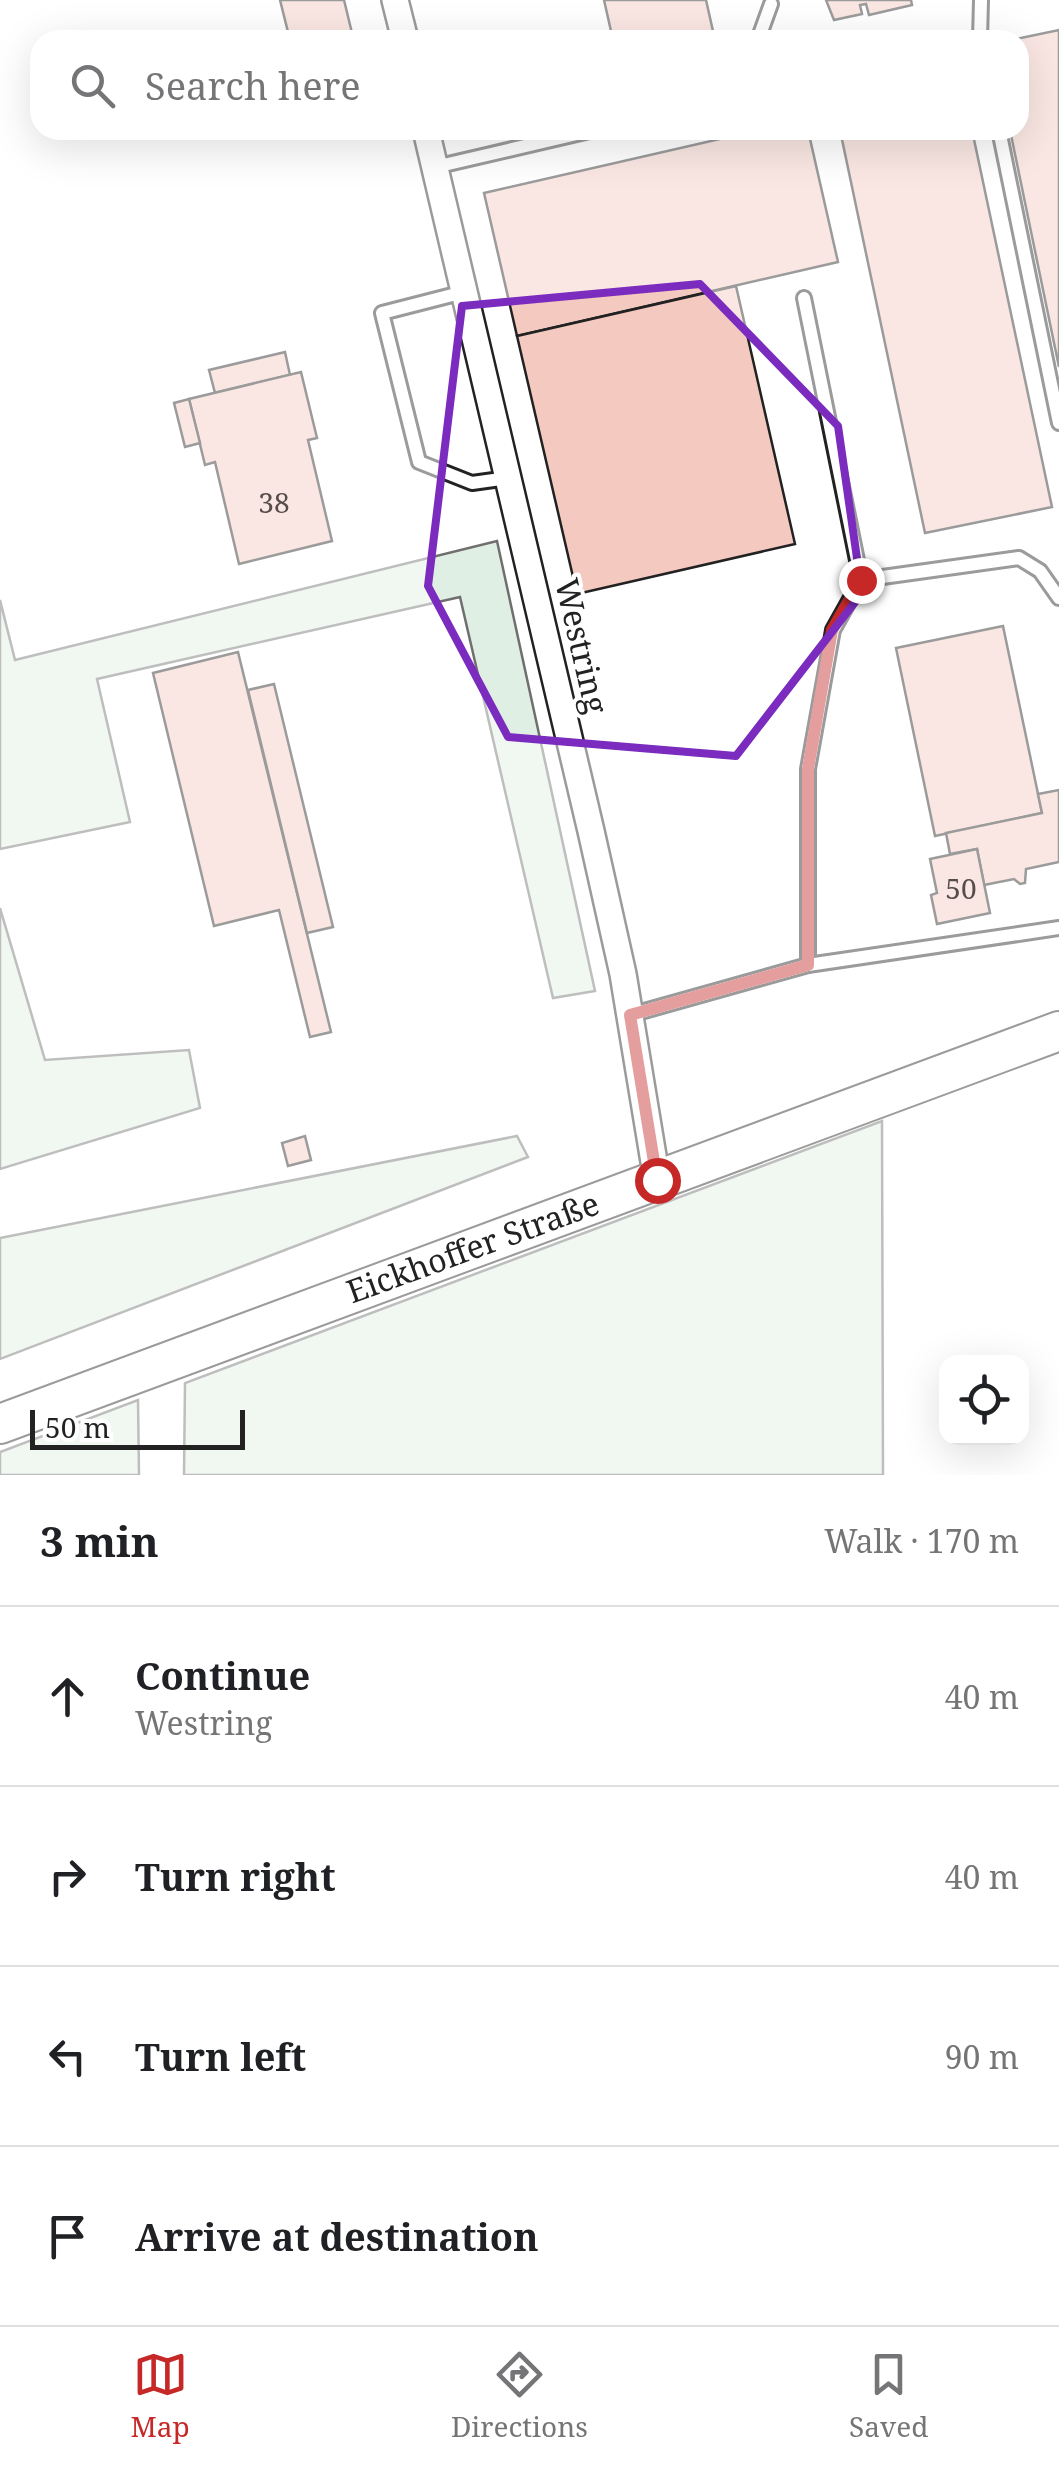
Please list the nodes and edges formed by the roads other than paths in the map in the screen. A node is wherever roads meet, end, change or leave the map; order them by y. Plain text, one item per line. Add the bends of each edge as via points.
1 (395, 0) edge
2 (982, 0) edge
3 (771, 4) dead end
4 (402, 30) edge
5 (762, 30) edge
6 (980, 30) edge
7 (428, 140) edge
8 (551, 140) edge
9 (1001, 140) edge
10 (434, 167) junction
11 (464, 292) junction
12 (804, 298) dead end
13 (1059, 422) edge
14 (508, 478) junction
15 (861, 580) junction
16 (1059, 598) edge
17 (1059, 928) edge
18 (808, 965) junction
19 (630, 1015) junction
20 (1059, 1030) edge
21 (657, 1180) junction
22 (0, 1424) edge

1 - 4 street
2 - 6 lane
3 - 5 lane
7 - 10 street, Westring
8 - 10 lane
9 - 13 lane
10 - 11 street, Westring
11 - 14 street, Westring
11 - 14 lane via 382,312 419,462 472,483
12 - 15 lane
14 - 19 street, Westring
15 - 16 lane via 1020,558 1040,571
15 - 18 lane via 832,630 808,769
17 - 18 lane
18 - 19 lane
19 - 21 street, Westring
20 - 21 main road, Eickhoffer Straße
21 - 22 main road, Eickhoffer Straße

